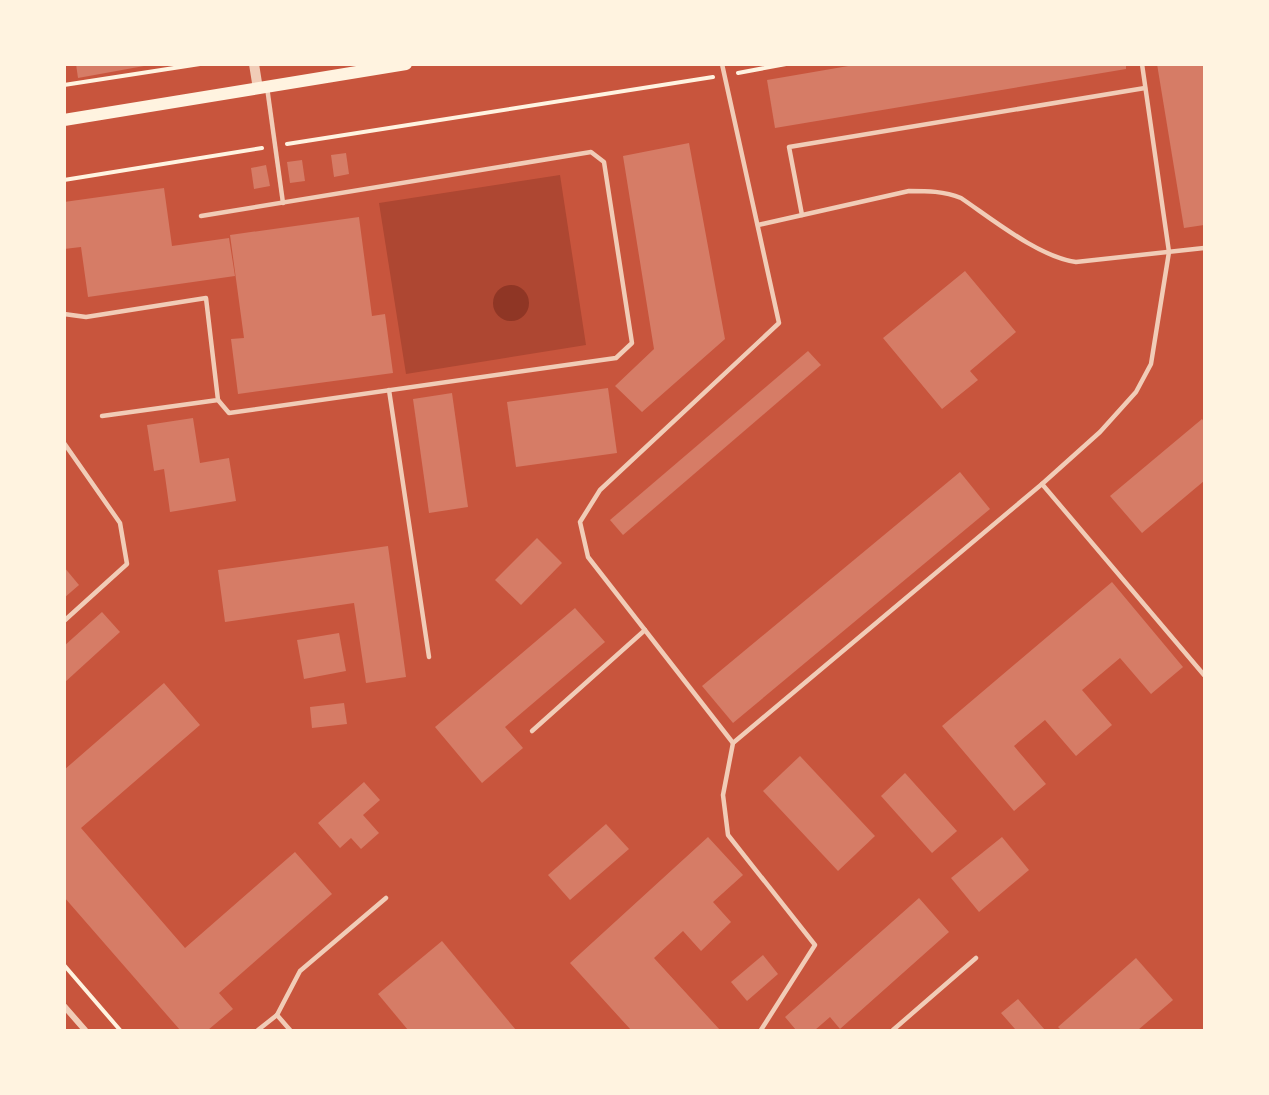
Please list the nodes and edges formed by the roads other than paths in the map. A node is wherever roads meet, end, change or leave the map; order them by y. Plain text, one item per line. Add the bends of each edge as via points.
1 (254, 64) edge
2 (405, 64) edge
3 (722, 64) edge
4 (1142, 64) edge
5 (262, 88) junction
6 (1145, 88) junction
7 (64, 120) edge
8 (283, 203) junction
9 (802, 215) junction
10 (201, 216) dead end
11 (758, 225) junction
12 (1204, 248) edge
13 (1169, 252) junction
14 (64, 314) edge
15 (389, 390) junction
16 (218, 400) junction
17 (102, 416) dead end
18 (64, 443) edge
19 (1042, 484) junction
20 (64, 621) edge
21 (645, 630) junction
22 (429, 657) dead end
23 (1204, 675) edge
24 (532, 731) dead end
25 (733, 743) junction
26 (386, 898) dead end
27 (976, 957) dead end
28 (64, 1006) edge
29 (277, 1015) junction
30 (85, 1030) edge
31 (258, 1030) edge
32 (290, 1030) edge
33 (761, 1030) edge
34 (893, 1030) edge

1 - 5 street
2 - 5 main road
3 - 11 lane
4 - 6 lane
5 - 7 main road
5 - 8 lane
6 - 9 lane via 789,147
6 - 13 lane
8 - 10 lane
8 - 15 lane via 591,152 604,162 632,343 616,358
9 - 11 lane
9 - 13 lane via 909,191 930,191 961,198 1060,260 1076,262
11 - 21 lane via 779,323 600,490 580,522 588,557
12 - 13 lane
13 - 19 lane via 1151,364 1141,383 1119,413
14 - 16 lane via 86,317 206,297
15 - 16 lane via 230,413
15 - 22 lane
16 - 17 lane
18 - 20 lane via 120,523 127,564
19 - 23 lane
19 - 25 lane
21 - 24 lane
21 - 25 lane
25 - 33 lane via 723,795 728,835 815,945
26 - 29 lane via 300,971
27 - 34 lane
28 - 30 street
29 - 31 lane
29 - 32 lane

